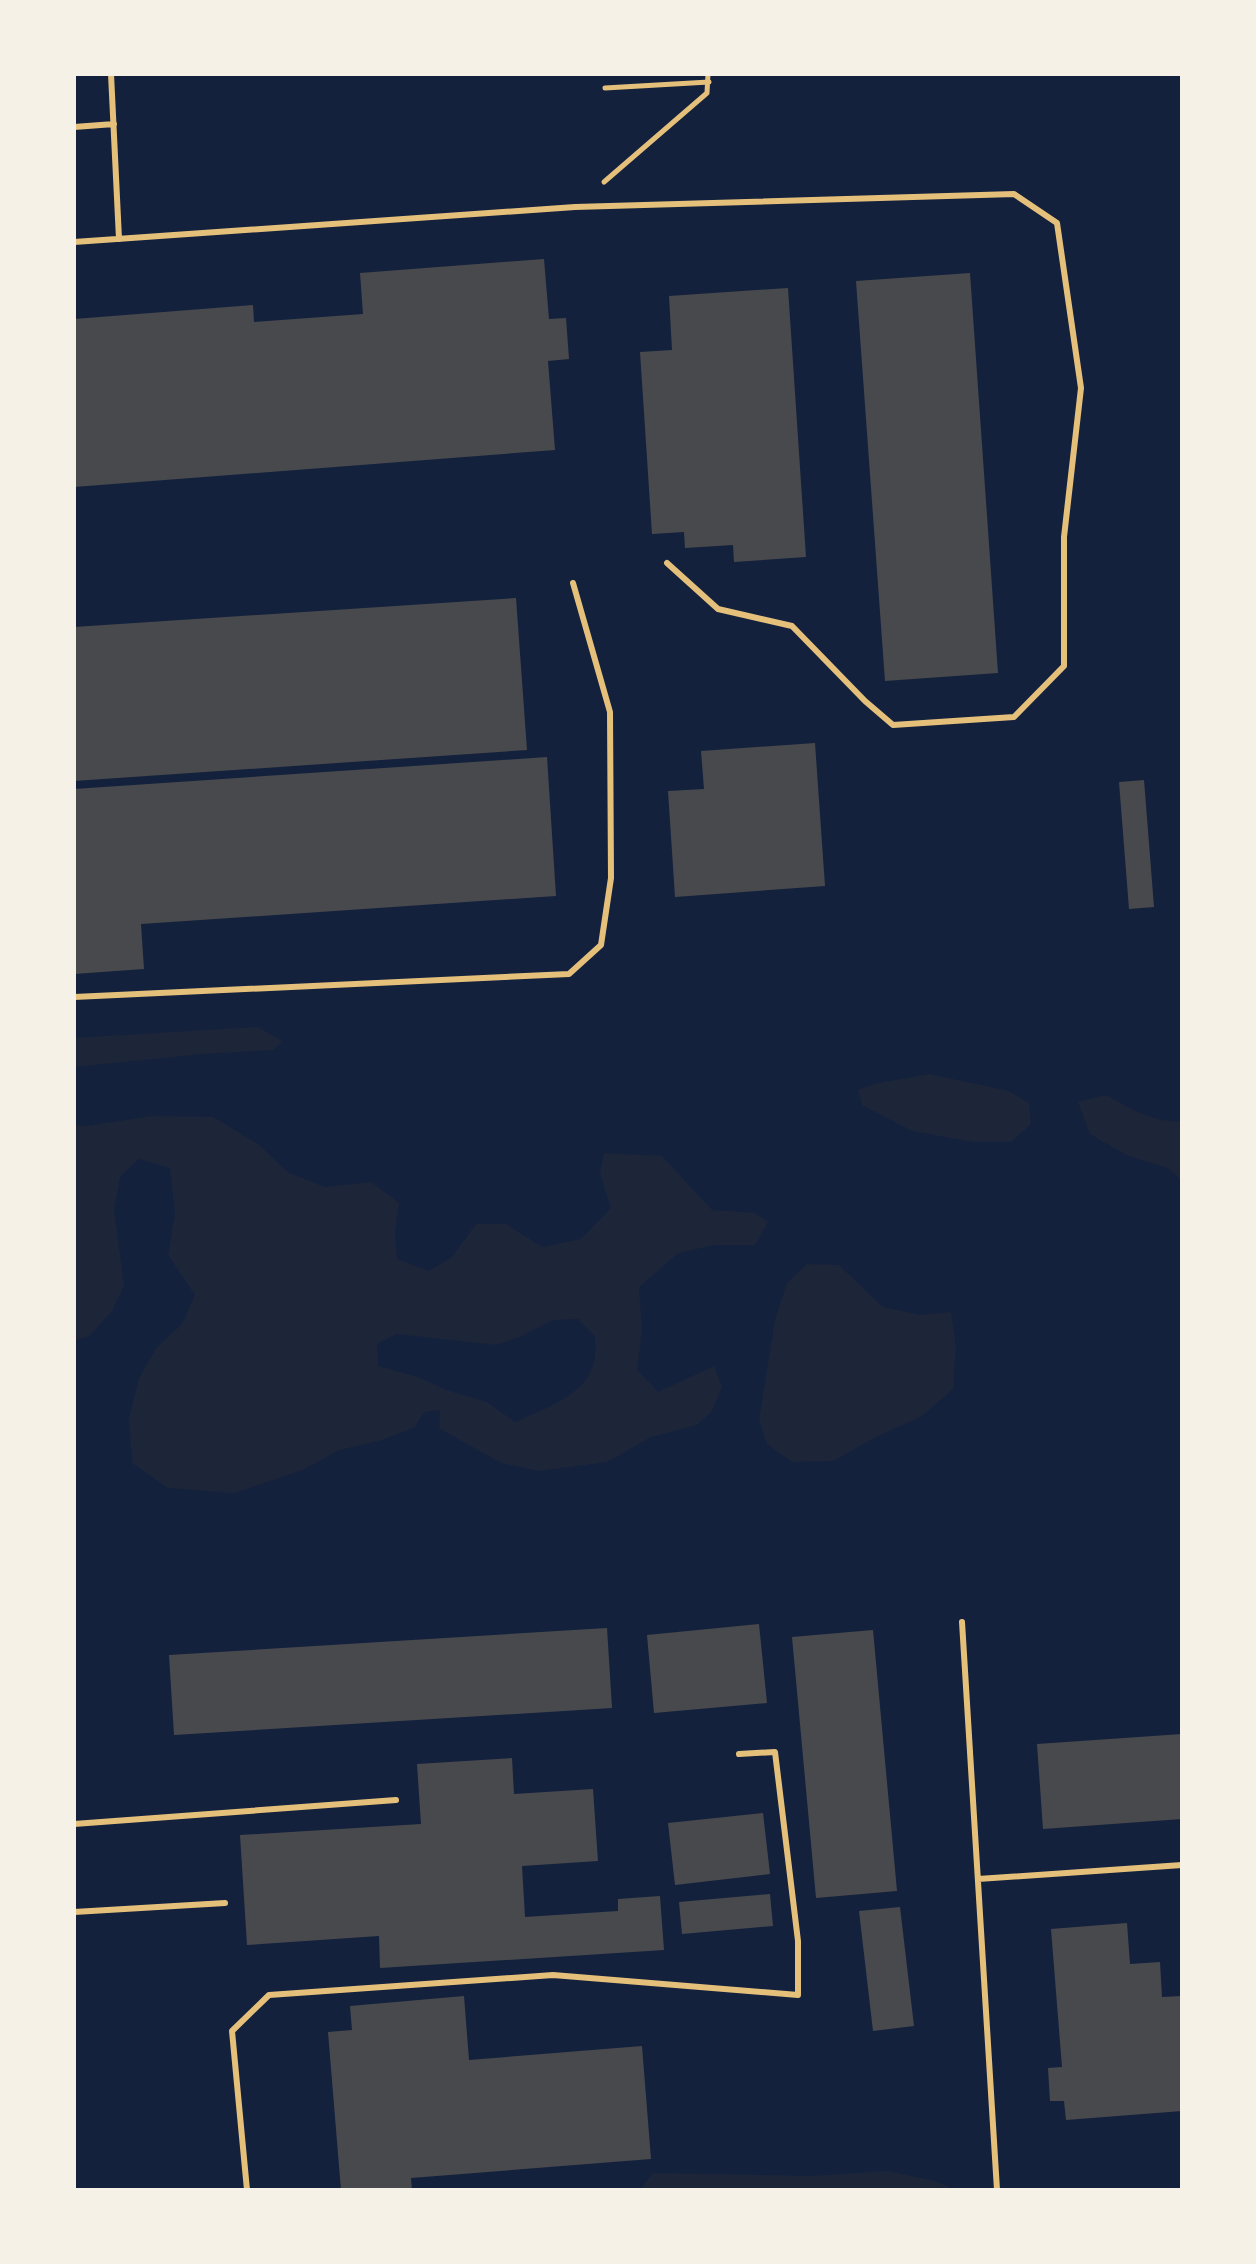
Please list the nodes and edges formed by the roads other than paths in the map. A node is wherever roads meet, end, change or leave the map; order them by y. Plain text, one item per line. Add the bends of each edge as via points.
1 (111, 74) edge
2 (114, 124) junction
3 (74, 127) edge
4 (119, 239) junction
5 (74, 242) edge
6 (667, 563) dead end
7 (573, 583) dead end
8 (74, 997) edge
9 (962, 1622) dead end
10 (739, 1754) dead end
11 (396, 1800) dead end
12 (74, 1824) edge
13 (1182, 1865) edge
14 (978, 1879) junction
15 (225, 1903) dead end
16 (74, 1912) edge
17 (247, 2190) edge
18 (997, 2190) edge

1 - 2 lane
2 - 3 lane
2 - 4 lane
4 - 5 lane
4 - 6 lane via 575,207 1014,194 1057,223 1081,388 1064,537 1064,666 1014,717 893,725 792,626 718,609
7 - 8 lane via 610,712 611,878 601,945 569,974
9 - 14 lane
10 - 17 lane via 775,1752 798,1941 798,1995 553,1975 269,1995 232,2031
11 - 12 lane
13 - 14 lane
14 - 18 lane
15 - 16 lane

